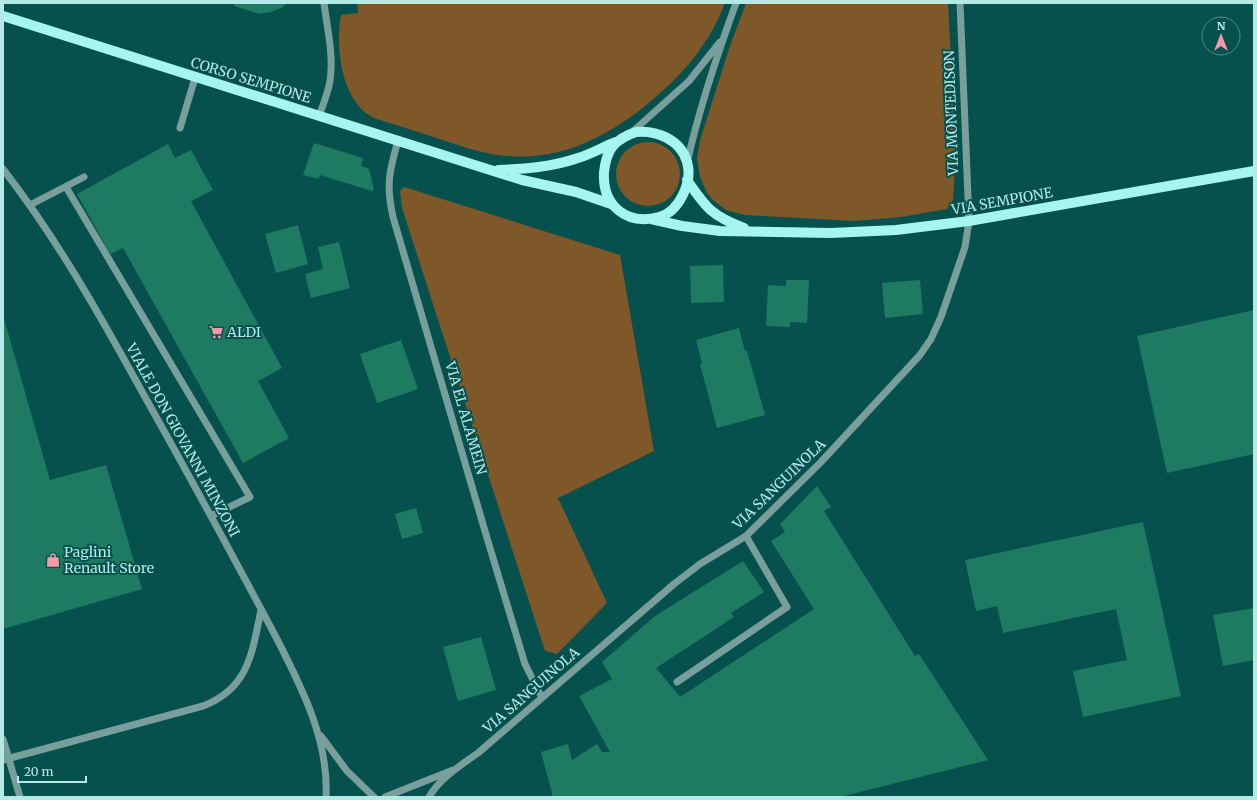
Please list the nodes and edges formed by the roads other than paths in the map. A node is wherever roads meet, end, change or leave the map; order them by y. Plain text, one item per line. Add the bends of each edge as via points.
1 (324, 3) edge
2 (736, 3) edge
3 (960, 3) edge
4 (3, 16) edge
5 (723, 39) junction
6 (195, 78) junction
7 (319, 116) junction
8 (180, 128) dead end
9 (629, 135) junction
10 (618, 141) junction
11 (398, 142) junction
12 (687, 163) junction
13 (3, 169) edge
14 (490, 170) junction
15 (1254, 172) edge
16 (84, 177) dead end
17 (687, 180) junction
18 (66, 187) junction
19 (611, 204) junction
20 (30, 205) junction
21 (651, 219) junction
22 (969, 221) junction
23 (752, 231) junction
24 (211, 516) junction
25 (746, 536) junction
26 (261, 610) junction
27 (677, 682) dead end
28 (542, 698) junction
29 (319, 735) junction
30 (3, 739) edge
31 (6, 759) edge
32 (457, 768) junction
33 (20, 797) edge
34 (326, 797) edge
35 (374, 797) edge
36 (385, 797) edge
37 (429, 797) edge

1 - 7 street via 331,70 328,90
2 - 5 street
3 - 22 street, VIA MONTEDISON
4 - 6 main road, CORSO SEMPIONE
5 - 9 street via 689,81
5 - 12 street
6 - 7 main road, CORSO SEMPIONE
6 - 8 street
7 - 11 main road, CORSO SEMPIONE
9 - 10 main road
9 - 12 main road via 643,132 662,135 678,147
10 - 14 main road, CORSO SEMPIONE via 562,163 524,169
10 - 19 main road via 608,153 604,167 605,190
11 - 14 main road, CORSO SEMPIONE
11 - 28 street, VIA EL ALAMEIN via 389,177 393,217 525,664
12 - 17 main road
13 - 20 street, VIALE DON GIOVANNI MINZONI
14 - 19 main road, CORSO SEMPIONE via 576,192
15 - 22 main road, VIA SEMPIONE
16 - 18 street
17 - 21 main road via 676,205 661,217
17 - 23 main road, VIA SEMPIONE via 712,213
18 - 20 street
18 - 24 street via 250,497
19 - 21 main road via 627,216
20 - 24 street, VIALE DON GIOVANNI MINZONI via 104,324
21 - 23 main road, VIA SEMPIONE via 700,229
22 - 23 main road, VIA SEMPIONE via 862,233
22 - 25 street, VIA SANGUINOLA via 964,247 943,310 926,347 821,462
24 - 26 street, VIALE DON GIOVANNI MINZONI
25 - 27 street via 787,607
25 - 28 street, VIA SANGUINOLA via 700,564 674,584
26 - 29 street, VIALE DON GIOVANNI MINZONI via 291,668
26 - 31 street via 248,664 236,683 220,698 203,706
28 - 32 street, VIA SANGUINOLA
29 - 34 street, VIALE DON GIOVANNI MINZONI via 326,772
29 - 35 street, VIALE DON GIOVANNI MINZONI via 347,771
30 - 31 street
31 - 33 street
32 - 36 street, VIA SANGUINOLA
32 - 37 street, VIA SANGUINOLA

